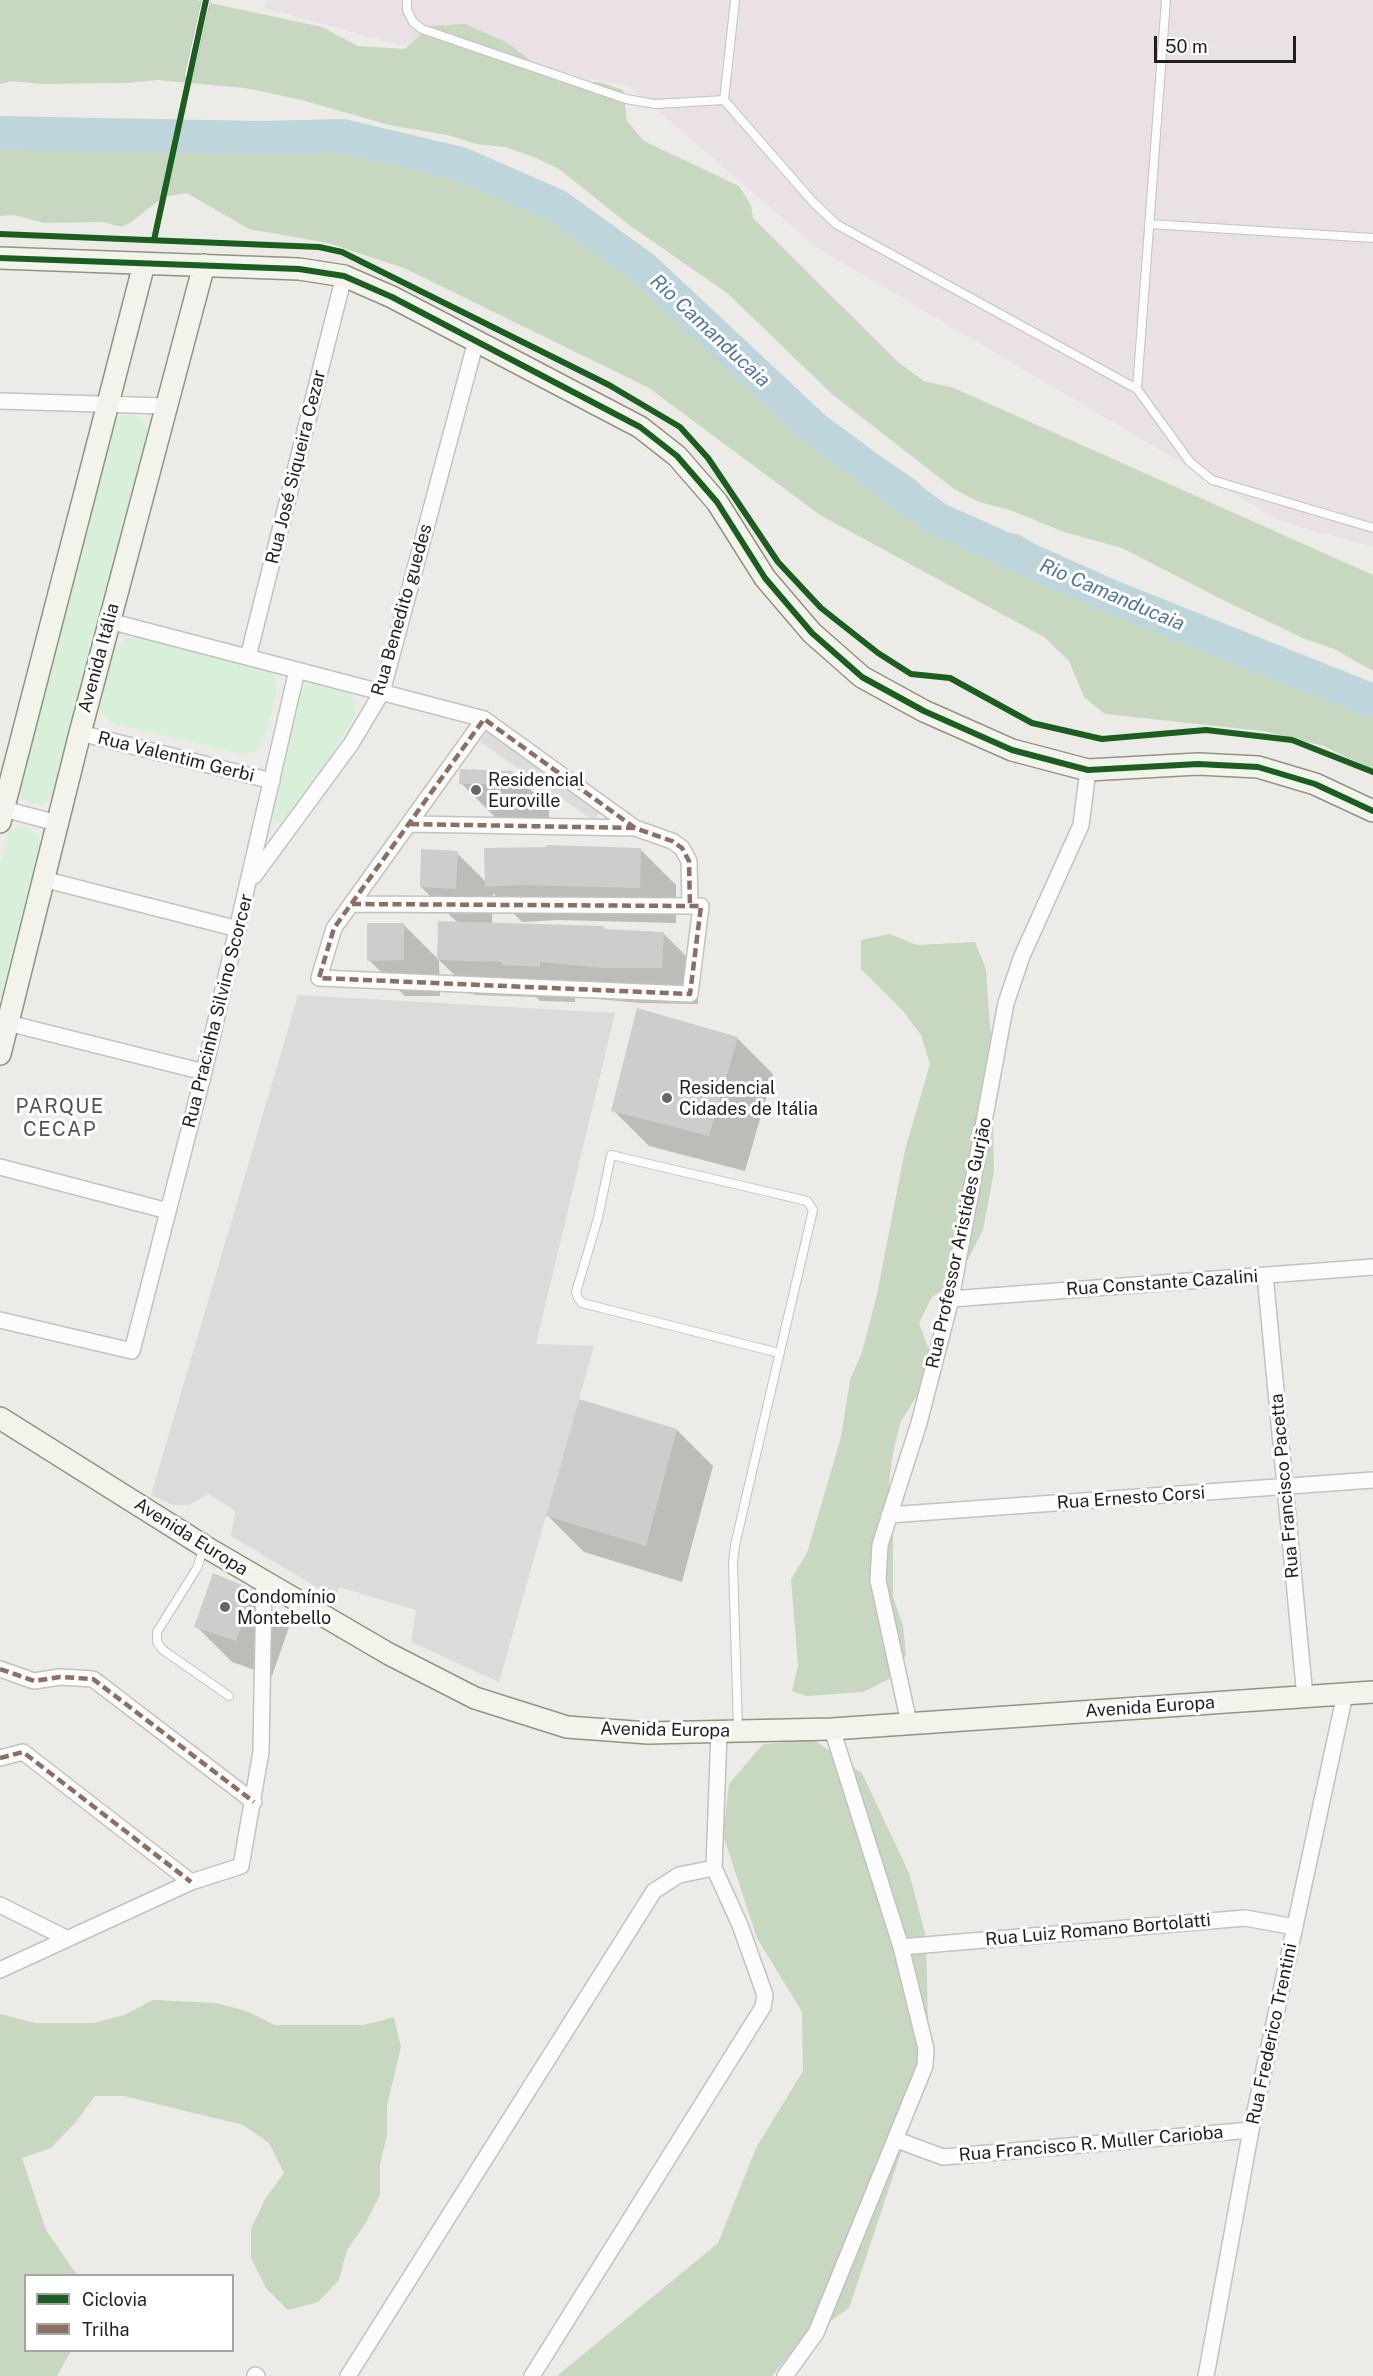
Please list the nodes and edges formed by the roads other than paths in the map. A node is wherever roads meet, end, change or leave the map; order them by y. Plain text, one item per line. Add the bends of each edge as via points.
1 (206, 0) edge
2 (407, 0) edge
3 (735, 0) edge
4 (1166, 0) edge
5 (189, 75) road end
6 (724, 100) junction
7 (1149, 224) junction
8 (1373, 238) edge
9 (0, 258) edge
10 (144, 264) junction
11 (204, 265) junction
12 (344, 276) junction
13 (476, 341) junction
14 (1137, 389) junction
15 (0, 401) edge
16 (108, 404) junction
17 (165, 406) junction
18 (1373, 528) edge
19 (109, 621) junction
20 (248, 657) junction
21 (297, 670) junction
22 (382, 692) junction
23 (484, 719) junction
24 (80, 733) junction
25 (1088, 770) junction
26 (273, 781) junction
27 (1373, 811) edge
28 (1, 813) edge
29 (57, 823) junction
30 (410, 824) junction
31 (635, 828) junction
32 (43, 879) junction
33 (250, 881) junction
34 (352, 904) junction
35 (690, 906) junction
36 (238, 929) junction
37 (4, 1022) edge
38 (0, 1054) edge
39 (204, 1072) junction
40 (0, 1167) edge
41 (168, 1211) junction
42 (1373, 1267) edge
43 (1264, 1275) junction
44 (951, 1299) junction
45 (0, 1320) edge
46 (779, 1353) junction
47 (0, 1418) edge
48 (0, 1425) edge
49 (32, 1437) junction
50 (1373, 1480) edge
51 (1285, 1486) junction
52 (889, 1515) junction
53 (204, 1546) junction
54 (264, 1582) junction
55 (0, 1669) edge
56 (1373, 1692) edge
57 (1345, 1694) junction
58 (229, 1696) dead end
59 (1305, 1697) junction
60 (909, 1723) junction
61 (832, 1728) junction
62 (728, 1732) junction
63 (0, 1758) edge
64 (254, 1802) junction
65 (714, 1868) junction
66 (191, 1882) junction
67 (0, 1905) edge
68 (1295, 1927) junction
69 (66, 1938) junction
70 (901, 1947) junction
71 (0, 1970) edge
72 (1251, 2130) junction
73 (897, 2140) junction
74 (348, 2376) edge
75 (531, 2376) edge
76 (785, 2376) edge
77 (1206, 2376) edge

1 - 5 lane
2 - 6 lane via 413,22 422,29 626,99 655,104
3 - 6 lane
4 - 7 lane
6 - 14 lane via 836,224
7 - 8 lane
7 - 14 lane
9 - 10 street
10 - 11 street
10 - 16 street
11 - 12 street via 299,268
11 - 17 street, Avenida Itália
12 - 13 street
12 - 20 street, Rua José Siqueira Cezar
13 - 22 street, Rua Benedito guedes
13 - 25 street via 640,427 677,456 717,502 765,578 812,633 862,677 924,711 1012,750
14 - 18 lane via 1190,462 1212,480
15 - 16 street
16 - 17 street
16 - 28 street
17 - 19 street, Avenida Itália
19 - 20 street
19 - 24 street, Avenida Itália
20 - 21 street
21 - 22 street
21 - 26 street, Rua Pracinha Silvino Scorcer
22 - 23 street
22 - 33 street, Rua Benedito guedes via 351,744
23 - 30 street
23 - 31 street
24 - 26 street, Rua Valentim Gerbi
24 - 29 street, Avenida Itália
25 - 27 street via 1198,764 1258,767 1315,783
25 - 44 street, Rua Professor Aristides Gurjão via 1081,825 1022,956 1006,1002
26 - 33 street, Rua Pracinha Silvino Scorcer
28 - 29 street
29 - 32 street, Avenida Itália
30 - 31 street
30 - 34 street
31 - 35 street via 682,848 689,861
32 - 36 street
32 - 37 street, Avenida Itália
33 - 36 street, Rua Pracinha Silvino Scorcer
34 - 35 street
34 - 35 street via 334,928 319,978 690,994 701,906
36 - 39 street, Rua Pracinha Silvino Scorcer
37 - 38 street, Avenida Itália
37 - 39 street
39 - 41 street, Rua Pracinha Silvino Scorcer
40 - 41 street
41 - 45 street, Rua Pracinha Silvino Scorcer via 132,1351
42 - 43 street, Rua Constante Cazalini
43 - 44 street, Rua Constante Cazalini
43 - 51 street, Rua Francisco Pacetta
44 - 52 street, Rua Professor Aristides Gurjão via 920,1423
46 - 46 lane via 578,1298 576,1292 611,1155 811,1203 813,1209
46 - 62 lane via 734,1554
47 - 49 street, Avenida Europa
48 - 49 street, Avenida Europa
49 - 53 street, Avenida Europa
50 - 51 street, Rua Ernesto Corsi
51 - 52 street, Rua Ernesto Corsi
51 - 59 street, Rua Francisco Pacetta
52 - 60 street, Rua Professor Aristides Gurjão via 880,1545 878,1580
53 - 54 street, Avenida Europa
53 - 58 lane via 196,1568 157,1632 157,1642
54 - 62 street, Avenida Europa via 388,1654 475,1698 567,1727 648,1733
54 - 64 street via 261,1752
55 - 64 street via 34,1681 60,1677 93,1679
56 - 57 street, Avenida Europa
57 - 59 street, Avenida Europa
57 - 68 street, Rua Frederico Trentini
59 - 60 street, Avenida Europa
60 - 61 street, Avenida Europa
61 - 62 street, Avenida Europa
61 - 70 street
62 - 65 street
63 - 66 street via 22,1752
64 - 66 street via 241,1866
65 - 74 street via 679,1875 654,1891
65 - 75 street via 740,1925 765,1995 764,2007
66 - 69 street
67 - 69 street
68 - 70 street, Rua Luiz Romano Bortolatti via 1245,1918
68 - 72 street, Rua Frederico Trentini
69 - 71 street
70 - 73 street via 926,2049 926,2066
72 - 73 street, Rua Francisco R. Muller Carioba via 943,2157
72 - 77 street, Rua Frederico Trentini
73 - 76 street via 816,2332

